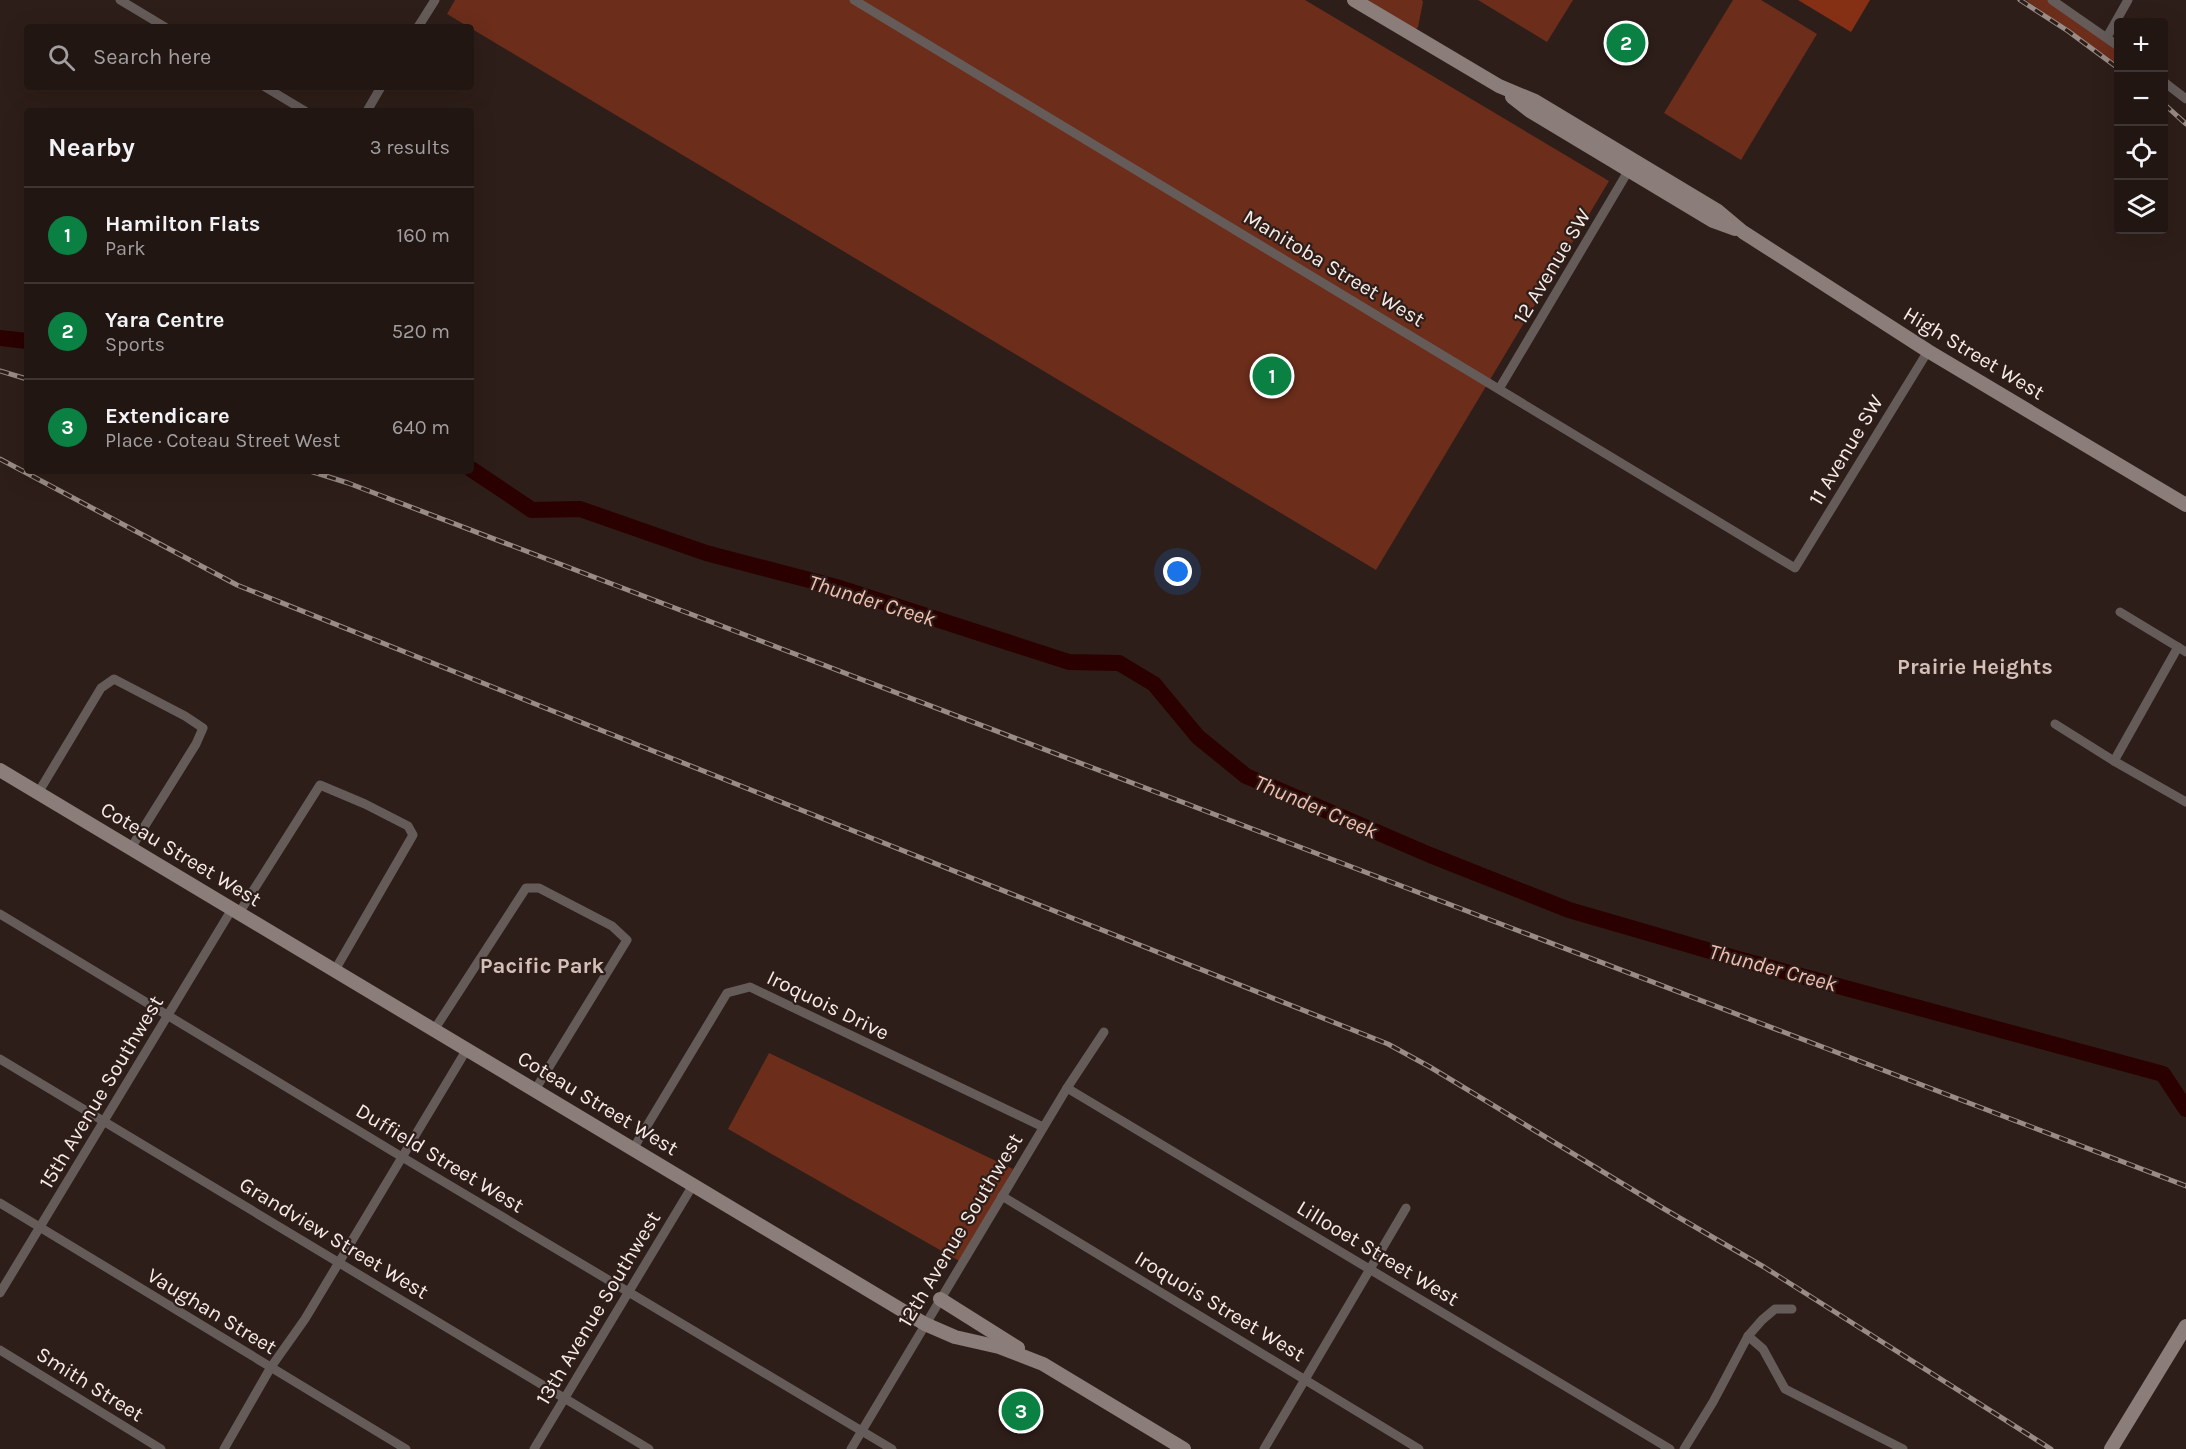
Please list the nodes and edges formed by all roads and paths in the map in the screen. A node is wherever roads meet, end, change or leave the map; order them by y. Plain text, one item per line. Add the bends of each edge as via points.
1 (120, 0) edge
2 (435, 0) edge
3 (854, 0) edge
4 (1354, 0) edge
5 (2052, 0) edge
6 (2128, 0) edge
7 (160, 24) edge
8 (420, 24) edge
9 (2107, 37) junction
10 (2114, 43) edge
11 (2168, 86) edge
12 (270, 90) edge
13 (379, 90) edge
14 (2186, 99) edge
15 (300, 108) edge
16 (369, 108) edge
17 (1632, 166) junction
18 (1928, 351) junction
19 (1499, 389) junction
20 (2186, 506) edge
21 (1795, 568) joint
22 (2120, 612) dead end
23 (2182, 650) edge
24 (2055, 724) dead end
25 (2114, 761) junction
26 (0, 770) edge
27 (38, 793) junction
28 (2186, 802) edge
29 (131, 848) junction
30 (236, 911) junction
31 (0, 914) edge
32 (335, 970) junction
33 (168, 1016) junction
34 (434, 1030) junction
35 (1104, 1032) dead end
36 (467, 1049) junction
37 (0, 1059) edge
38 (1067, 1088) junction
39 (535, 1090) junction
40 (104, 1122) junction
41 (1044, 1127) junction
42 (633, 1149) junction
43 (402, 1157) junction
44 (693, 1185) junction
45 (1002, 1196) junction
46 (0, 1203) edge
47 (1406, 1208) dead end
48 (40, 1228) junction
49 (338, 1262) junction
50 (1369, 1268) junction
51 (629, 1292) junction
52 (0, 1293) edge
53 (940, 1299) junction
54 (1792, 1309) dead end
55 (925, 1324) junction
56 (2186, 1326) edge
57 (1748, 1336) junction
58 (0, 1350) edge
59 (1043, 1364) junction
60 (271, 1367) junction
61 (1304, 1378) junction
62 (565, 1398) junction
63 (862, 1431) junction
64 (161, 1449) edge
65 (224, 1449) edge
66 (406, 1449) edge
67 (534, 1449) edge
68 (649, 1449) edge
69 (851, 1449) edge
70 (892, 1449) edge
71 (1184, 1449) edge
72 (1264, 1449) edge
73 (1419, 1449) edge
74 (1670, 1449) edge
75 (1684, 1449) edge
76 (1903, 1449) edge
77 (2111, 1449) edge

1 - 7 street
2 - 8 street
3 - 19 street, Manitoba Street West
4 - 17 street, High Street West via 1499,86 1530,111
5 - 9 street
6 - 9 street
9 - 10 street
11 - 14 street
12 - 15 street
13 - 16 street
17 - 18 street, High Street West via 1713,221 1743,232
17 - 19 street, 12 Avenue SW
18 - 20 street, High Street West
18 - 21 street, 11 Avenue SW
19 - 21 street, Manitoba Street West
22 - 23 street
23 - 25 street
24 - 25 street
25 - 28 street
26 - 27 street, Coteau Street West
27 - 29 street, Coteau Street West
27 - 29 street via 101,688 114,679 185,716 203,728
29 - 30 street, Coteau Street West
30 - 32 street, Coteau Street West
30 - 32 street, 15th Avenue Southwest via 320,785 408,826 413,835
30 - 33 street, 15th Avenue Southwest
31 - 33 street, Duffield Street West
32 - 34 street, Coteau Street West
33 - 40 street, 15th Avenue Southwest
33 - 43 street, Duffield Street West
34 - 36 street, Coteau Street West
34 - 39 street via 526,888 539,888 612,926 627,940
35 - 38 street, 12th Avenue Southwest
36 - 39 street, Coteau Street West
36 - 43 street
37 - 40 street, Grandview Street West
38 - 41 street, 12th Avenue Southwest
38 - 50 street, Lillooet Street West
39 - 42 street, Coteau Street West
40 - 48 street, 15th Avenue Southwest
40 - 49 street, Grandview Street West
41 - 42 street, Iroquois Drive via 750,987 727,993
41 - 45 street, 12th Avenue Southwest
42 - 44 street, Coteau Street West
43 - 49 street
43 - 51 street, Duffield Street West
44 - 51 street, 13th Avenue Southwest
44 - 55 street, Coteau Street West
45 - 53 street, 12th Avenue Southwest
45 - 61 street, Iroquois Street West
46 - 48 street, Vaughan Street
47 - 50 street
48 - 52 street, 15th Avenue Southwest
48 - 60 street, Vaughan Street
49 - 60 street
49 - 62 street, Grandview Street West
50 - 61 street
50 - 74 street, Lillooet Street West
51 - 62 street, 13th Avenue Southwest
51 - 63 street, Duffield Street West
53 - 55 street, 12th Avenue Southwest
53 - 59 street
54 - 57 street via 1776,1309
55 - 59 street, Coteau Street West
55 - 63 street, 12th Avenue Southwest
56 - 77 street
57 - 75 street
57 - 76 street via 1763,1349 1785,1389
58 - 64 street, Smith Street
59 - 71 street, Coteau Street West
60 - 65 street
60 - 66 street, Vaughan Street
61 - 72 street
61 - 73 street, Iroquois Street West
62 - 67 street, 13th Avenue Southwest
62 - 68 street, Grandview Street West
63 - 69 street, 12th Avenue Southwest
63 - 70 street, Duffield Street West

